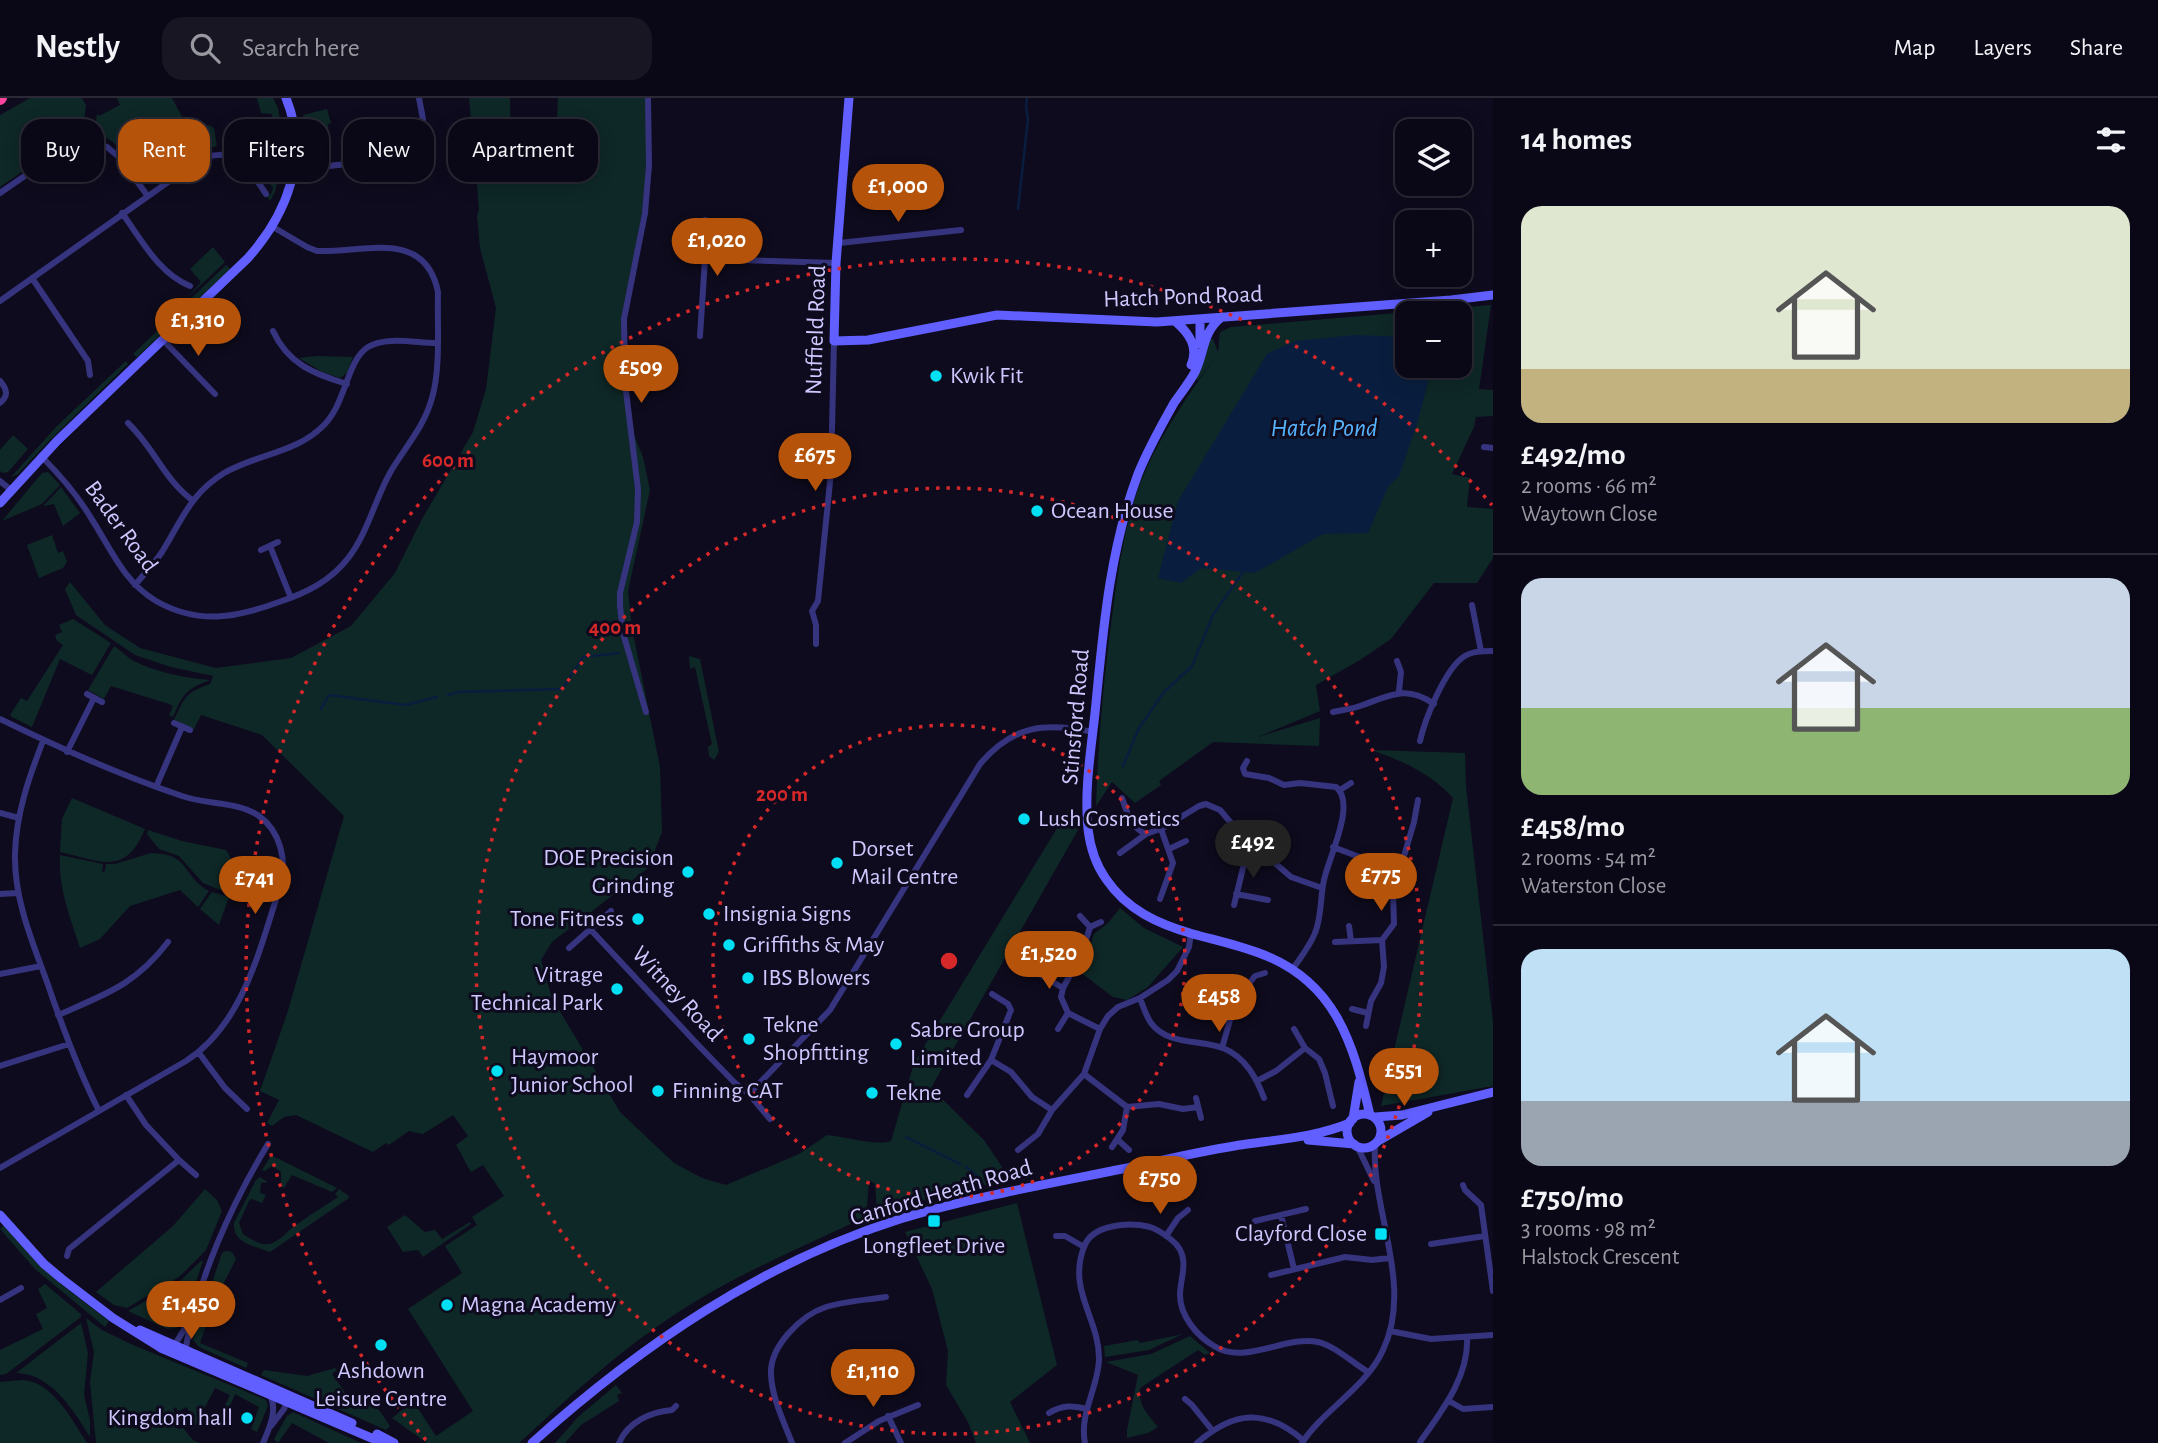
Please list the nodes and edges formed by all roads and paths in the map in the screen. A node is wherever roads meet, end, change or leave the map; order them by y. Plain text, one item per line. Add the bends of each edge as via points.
1 (419, 98) edge
2 (648, 98) edge
3 (849, 98) edge
4 (288, 99) edge
5 (292, 119) edge
6 (224, 156) edge
7 (329, 165) edge
8 (258, 182) edge
9 (290, 182) edge
10 (0, 193) edge
11 (266, 194) dead end
12 (147, 195) junction
13 (122, 213) junction
14 (705, 220) dead end
15 (273, 227) junction
16 (961, 230) dead end
17 (839, 243) junction
18 (705, 259) junction
19 (836, 263) junction
20 (32, 278) junction
21 (190, 286) dead end
22 (1493, 295) edge
23 (0, 301) edge
24 (1222, 317) junction
25 (1200, 319) junction
26 (1175, 321) junction
27 (273, 331) dead end
28 (699, 336) dead end
29 (162, 340) junction
30 (834, 341) junction
31 (436, 343) junction
32 (1199, 360) junction
33 (90, 375) dead end
34 (0, 381) edge
35 (347, 384) junction
36 (215, 394) dead end
37 (1175, 402) junction
38 (0, 403) edge
39 (128, 423) dead end
40 (1484, 447) dead end
41 (1493, 448) edge
42 (41, 456) junction
43 (0, 481) edge
44 (11, 490) junction
45 (192, 500) junction
46 (0, 503) edge
47 (278, 542) dead end
48 (270, 546) junction
49 (261, 550) dead end
50 (135, 585) junction
51 (291, 598) junction
52 (1472, 605) dead end
53 (816, 644) dead end
54 (1481, 651) junction
55 (1493, 651) edge
56 (1397, 661) dead end
57 (1399, 691) junction
58 (87, 694) dead end
59 (94, 698) junction
60 (102, 702) dead end
61 (1434, 704) junction
62 (646, 712) dead end
63 (1333, 712) dead end
64 (0, 719) edge
65 (174, 723) dead end
66 (183, 727) junction
67 (190, 730) dead end
68 (1093, 733) junction
69 (43, 741) junction
70 (1420, 741) dead end
71 (67, 752) junction
72 (1247, 761) dead end
73 (1351, 783) dead end
74 (156, 786) junction
75 (1340, 790) junction
76 (1122, 797) dead end
77 (1418, 800) dead end
78 (0, 813) edge
79 (19, 818) junction
80 (1161, 829) junction
81 (1146, 834) junction
82 (1186, 841) dead end
83 (1256, 846) junction
84 (1333, 848) junction
85 (1169, 849) junction
86 (1120, 853) dead end
87 (1399, 872) junction
88 (1322, 888) junction
89 (18, 893) junction
90 (0, 894) edge
91 (1236, 894) junction
92 (1160, 899) dead end
93 (1268, 900) dead end
94 (1234, 905) dead end
95 (611, 911) dead end
96 (1080, 916) dead end
97 (1101, 922) dead end
98 (1349, 926) dead end
99 (1090, 927) junction
100 (590, 929) junction
101 (1191, 933) junction
102 (1382, 940) junction
103 (1351, 941) junction
104 (168, 942) dead end
105 (1335, 942) dead end
106 (569, 947) dead end
107 (41, 966) junction
108 (1292, 970) junction
109 (1034, 971) dead end
110 (1265, 973) dead end
111 (0, 974) edge
112 (1231, 982) dead end
113 (1247, 987) junction
114 (1063, 988) junction
115 (992, 994) dead end
116 (1140, 998) junction
117 (1352, 1009) dead end
118 (1069, 1013) junction
119 (1368, 1013) junction
120 (58, 1014) junction
121 (1366, 1026) dead end
122 (1058, 1029) dead end
123 (1100, 1029) junction
124 (1294, 1029) dead end
125 (69, 1044) junction
126 (1222, 1048) junction
127 (1305, 1048) junction
128 (199, 1053) junction
129 (991, 1060) junction
130 (0, 1066) edge
131 (1084, 1074) junction
132 (1359, 1077) junction
133 (1257, 1081) junction
134 (1493, 1092) edge
135 (749, 1094) junction
136 (126, 1095) junction
137 (967, 1095) dead end
138 (1196, 1098) dead end
139 (1264, 1098) dead end
140 (238, 1101) junction
141 (1445, 1103) junction
142 (1333, 1106) dead end
143 (232, 1107) dead end
144 (1127, 1107) junction
145 (1198, 1107) junction
146 (247, 1109) dead end
147 (1052, 1110) junction
148 (99, 1111) junction
149 (1372, 1116) junction
150 (1201, 1118) dead end
151 (770, 1119) dead end
152 (1352, 1121) junction
153 (1293, 1139) junction
154 (1118, 1140) junction
155 (1376, 1142) junction
156 (268, 1144) dead end
157 (1356, 1145) junction
158 (1112, 1147) dead end
159 (1018, 1150) dead end
160 (1129, 1150) dead end
161 (179, 1160) junction
162 (0, 1168) edge
163 (196, 1175) dead end
164 (1463, 1185) dead end
165 (1376, 1186) junction
166 (1306, 1209) dead end
167 (1188, 1210) dead end
168 (1281, 1214) junction
169 (0, 1215) edge
170 (1255, 1221) dead end
171 (1056, 1236) dead end
172 (1166, 1236) junction
173 (1485, 1236) junction
174 (1431, 1244) dead end
175 (1084, 1247) junction
176 (67, 1256) dead end
177 (1390, 1258) junction
178 (1294, 1269) junction
179 (1270, 1275) dead end
180 (21, 1288) dead end
181 (1493, 1291) edge
182 (886, 1297) dead end
183 (0, 1300) edge
184 (192, 1318) junction
185 (1390, 1331) junction
186 (1493, 1335) edge
187 (1467, 1338) junction
188 (172, 1349) junction
189 (184, 1354) junction
190 (1368, 1373) junction
191 (270, 1395) junction
192 (1185, 1399) dead end
193 (287, 1401) junction
194 (1449, 1401) junction
195 (918, 1405) dead end
196 (676, 1406) dead end
197 (1493, 1407) edge
198 (273, 1409) junction
199 (1087, 1409) junction
200 (1049, 1413) dead end
201 (888, 1416) junction
202 (270, 1427) junction
203 (1212, 1430) junction
204 (1303, 1442) edge
205 (1420, 1442) edge
206 (263, 1443) edge
207 (383, 1443) edge
208 (394, 1443) edge
209 (532, 1443) edge
210 (619, 1443) edge
211 (792, 1443) edge
212 (845, 1443) edge
213 (901, 1443) edge
214 (1085, 1443) edge
215 (1197, 1443) edge

1 - 7 street via 424,133 416,152 396,160
2 - 62 street via 645,213 624,319 637,522 620,593 623,633
3 - 17 street, Nuffield Road
4 - 5 street
6 - 12 street via 202,158
8 - 11 street
9 - 15 street
10 - 12 street via 71,144 86,139 118,157
12 - 13 street
13 - 20 street
13 - 21 street via 161,265
14 - 18 street
15 - 29 street via 248,258
15 - 31 street, Bader Road via 317,251 398,248 420,257 431,270 438,292
16 - 17 street
17 - 19 street, Nuffield Road
18 - 19 street
18 - 28 street
19 - 30 street, Nuffield Road
20 - 23 street
20 - 33 street via 88,361
22 - 24 street, Hatch Pond Road
24 - 25 street, Hatch Pond Road
24 - 32 street, Stinsford Road via 1208,331
25 - 26 street, Hatch Pond Road
25 - 32 street, Stinsford Road
26 - 30 street, Hatch Pond Road via 997,316 868,340
26 - 37 street via 1194,345 1194,358
27 - 35 street via 279,345 297,363
29 - 36 street
29 - 42 street
30 - 53 street, Nuffield Road via 831,472 818,601 812,611
31 - 35 street via 379,342 358,355
31 - 51 street, Bader Road via 436,378 428,413 391,472 359,542 331,576
32 - 37 street, Stinsford Road
34 - 38 street via 6,393
35 - 45 street via 338,408 314,435 224,473
37 - 68 street, Stinsford Road via 1139,473 1114,552
39 - 45 street via 144,438 170,481
40 - 41 street
42 - 44 street
42 - 50 street, Bader Road via 84,507
43 - 44 street
44 - 46 street
45 - 50 street
47 - 48 street
48 - 49 street
48 - 51 street
50 - 51 street, Bader Road via 160,603 203,616 240,615
52 - 54 street
54 - 55 street
54 - 61 street via 1460,660
56 - 57 street
57 - 61 street
57 - 63 street
58 - 59 street
59 - 60 street
59 - 71 street
61 - 70 street
64 - 69 street
65 - 66 street
66 - 67 street
66 - 74 street
68 - 101 street, Stinsford Road via 1088,830 1096,860 1130,905 1147,917
68 - 135 street via 1059,727 1032,729 1003,741 991,752 830,1010
69 - 71 street
69 - 79 street
71 - 74 street
72 - 75 street via 1245,774 1284,785 1317,784
73 - 75 street
74 - 128 street via 185,798 257,814 275,834 282,856 281,884 244,989 224,1026
75 - 84 street via 1343,816
76 - 81 street via 1134,825
77 - 87 street
78 - 79 street
79 - 89 street via 15,852
80 - 81 street
80 - 83 street via 1199,806 1213,805
80 - 85 street
81 - 86 street
82 - 85 street
83 - 88 street via 1292,877
83 - 91 street via 1244,864
84 - 87 street
84 - 88 street
85 - 92 street via 1173,863
87 - 102 street via 1393,893 1394,924
88 - 108 street via 1319,924
89 - 90 street
89 - 107 street
91 - 93 street
91 - 94 street
95 - 100 street
96 - 99 street
97 - 99 street
98 - 103 street
99 - 114 street
100 - 106 street
100 - 135 street, Witney Road
101 - 108 street, Stinsford Road via 1261,954
101 - 116 street via 1177,971
102 - 103 street
102 - 119 street via 1381,983
103 - 105 street
104 - 120 street via 123,986
107 - 111 street
107 - 120 street
108 - 132 street, Stinsford Road via 1316,989 1339,1020
109 - 114 street
110 - 113 street via 1255,976
112 - 113 street
113 - 126 street
114 - 118 street via 1061,997
115 - 129 street via 1011,1010
116 - 123 street via 1118,1007
116 - 126 street via 1151,1023 1160,1031
117 - 119 street
118 - 122 street
118 - 123 street
119 - 121 street
120 - 125 street
123 - 131 street
124 - 127 street
125 - 130 street
125 - 148 street
126 - 133 street via 1248,1067
127 - 133 street
127 - 142 street via 1319,1059
128 - 136 street
128 - 140 street
129 - 137 street
129 - 147 street
131 - 144 street
131 - 147 street
132 - 149 street, Stinsford Road
132 - 152 street, Stinsford Road
133 - 139 street
134 - 141 street
135 - 151 street, Witney Road
136 - 148 street
136 - 161 street
138 - 145 street
140 - 143 street
140 - 146 street
141 - 149 street via 1402,1115
141 - 155 street
144 - 145 street
144 - 154 street
145 - 150 street
147 - 159 street via 1038,1134
148 - 162 street
149 - 152 street via 1361,1115
149 - 155 street via 1381,1131
152 - 153 street, Canford Heath Road
152 - 157 street via 1349,1136
153 - 157 street, Canford Heath Road
153 - 209 street, Canford Heath Road via 1012,1190 859,1233 798,1259 703,1311 613,1373
154 - 158 street
154 - 160 street
155 - 157 street
155 - 165 street
156 - 184 street via 232,1210
157 - 165 street
161 - 163 street
161 - 176 street
164 - 173 street via 1480,1205
165 - 177 street
166 - 168 street
167 - 172 street
168 - 170 street
168 - 178 street
169 - 188 street via 44,1264 113,1318
171 - 175 street
172 - 175 street via 1152,1228 1118,1226 1088,1238
172 - 190 street via 1183,1256 1180,1293 1186,1317 1211,1345 1236,1352 1316,1342
173 - 174 street
173 - 181 street
175 - 199 street via 1080,1293 1096,1333 1099,1360
177 - 178 street via 1345,1257
177 - 185 street via 1394,1294
178 - 179 street
180 - 183 street
182 - 211 street via 819,1310 781,1343 771,1363 771,1376
184 - 188 street
184 - 189 street
185 - 187 street via 1431,1339
185 - 190 street via 1383,1352
186 - 187 street
187 - 194 street
188 - 189 street
189 - 191 street
189 - 193 street via 232,1370
190 - 204 street
191 - 193 street
191 - 198 street
192 - 203 street
193 - 198 street
193 - 202 street
193 - 207 street
193 - 208 street
194 - 197 street via 1463,1409
194 - 205 street via 1435,1428
195 - 201 street
196 - 210 street via 630,1426
198 - 202 street
199 - 200 street via 1075,1406
199 - 214 street
201 - 212 street
201 - 213 street
202 - 206 street
203 - 204 street via 1234,1420 1269,1418
203 - 215 street

